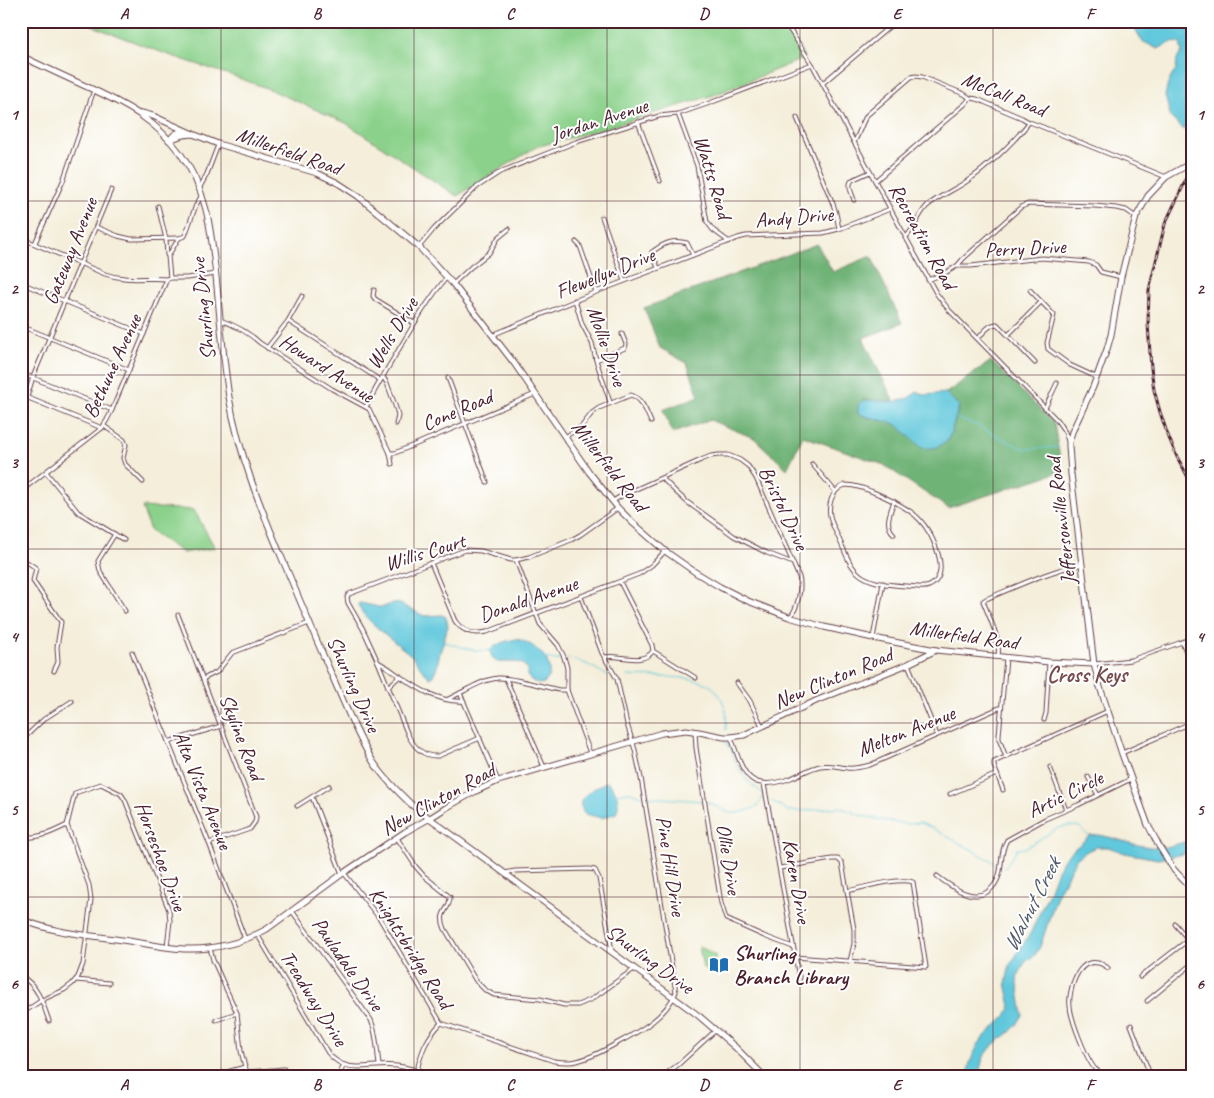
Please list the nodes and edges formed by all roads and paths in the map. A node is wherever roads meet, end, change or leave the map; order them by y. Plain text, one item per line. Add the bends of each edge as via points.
1 (784, 21) edge
2 (896, 21) edge
3 (21, 56) edge
4 (812, 64) junction
5 (823, 83) junction
6 (94, 90) junction
7 (970, 98) junction
8 (136, 112) junction
9 (678, 114) junction
10 (24, 115) dead end
11 (797, 118) dead end
12 (21, 122) edge
13 (638, 122) junction
14 (1029, 122) junction
15 (190, 134) junction
16 (170, 140) junction
17 (854, 142) junction
18 (218, 144) junction
19 (1193, 162) edge
20 (870, 172) junction
21 (1166, 177) junction
22 (660, 181) dead end
23 (875, 181) junction
24 (200, 188) junction
25 (111, 190) dead end
26 (202, 194) junction
27 (854, 200) dead end
28 (158, 206) dead end
29 (890, 209) junction
30 (602, 216) dead end
31 (1136, 217) junction
32 (96, 227) junction
33 (508, 229) dead end
34 (839, 230) junction
35 (21, 238) edge
36 (179, 238) junction
37 (905, 238) junction
38 (166, 239) junction
39 (728, 241) junction
40 (576, 242) dead end
41 (34, 244) junction
42 (419, 247) junction
43 (693, 255) junction
44 (168, 256) junction
45 (81, 264) junction
46 (957, 266) junction
47 (658, 268) junction
48 (216, 274) junction
49 (1122, 277) junction
50 (169, 278) junction
51 (447, 278) junction
52 (928, 280) junction
53 (624, 281) junction
54 (21, 283) edge
55 (453, 284) junction
56 (374, 290) dead end
57 (1030, 290) dead end
58 (596, 292) junction
59 (302, 296) dead end
60 (575, 300) junction
61 (65, 301) junction
62 (1041, 302) junction
63 (220, 320) junction
64 (288, 321) junction
65 (414, 323) junction
66 (21, 326) edge
67 (144, 334) junction
68 (622, 334) dead end
69 (1008, 335) junction
70 (494, 336) junction
71 (50, 338) junction
72 (978, 338) junction
73 (267, 348) junction
74 (596, 360) junction
75 (1035, 363) dead end
76 (128, 370) junction
77 (21, 373) edge
78 (33, 377) junction
79 (1096, 377) junction
80 (448, 378) dead end
81 (382, 379) junction
82 (1057, 383) dead end
83 (535, 393) junction
84 (21, 395) edge
85 (27, 397) junction
86 (610, 402) junction
87 (21, 407) edge
88 (366, 407) junction
89 (1045, 408) junction
90 (112, 410) junction
91 (651, 422) dead end
92 (465, 423) junction
93 (396, 424) dead end
94 (103, 427) junction
95 (565, 436) junction
96 (1069, 442) junction
97 (390, 453) junction
98 (392, 464) dead end
99 (812, 464) dead end
100 (46, 472) junction
101 (662, 478) junction
102 (143, 482) dead end
103 (487, 482) dead end
104 (21, 491) edge
105 (835, 491) junction
106 (613, 501) junction
107 (894, 501) junction
108 (618, 508) junction
109 (115, 534) junction
110 (894, 534) dead end
111 (124, 540) dead end
112 (665, 551) junction
113 (21, 558) edge
114 (516, 560) junction
115 (432, 562) junction
116 (793, 563) junction
117 (1082, 564) junction
118 (620, 582) junction
119 (882, 583) junction
120 (581, 597) junction
121 (126, 611) dead end
122 (178, 614) dead end
123 (536, 614) junction
124 (789, 617) junction
125 (309, 623) junction
126 (1193, 637) edge
127 (873, 638) junction
128 (1182, 642) junction
129 (936, 650) junction
130 (653, 651) junction
131 (132, 652) dead end
132 (998, 656) junction
133 (605, 657) junction
134 (1006, 658) junction
135 (378, 662) junction
136 (1049, 662) junction
137 (908, 664) junction
138 (1094, 664) junction
139 (1193, 668) edge
140 (54, 671) dead end
141 (400, 676) junction
142 (696, 678) dead end
143 (203, 679) junction
144 (506, 679) junction
145 (736, 683) dead end
146 (388, 687) junction
147 (567, 690) junction
148 (460, 693) junction
149 (448, 699) junction
150 (72, 701) dead end
151 (464, 701) junction
152 (1001, 708) junction
153 (1108, 711) junction
154 (1044, 720) dead end
155 (1193, 722) edge
156 (221, 726) junction
157 (762, 727) junction
158 (695, 731) junction
159 (938, 735) junction
160 (730, 737) junction
161 (480, 738) junction
162 (632, 741) junction
163 (21, 742) edge
164 (168, 742) junction
165 (590, 753) junction
166 (1122, 754) junction
167 (1006, 757) junction
168 (544, 767) junction
169 (1050, 767) dead end
170 (997, 774) junction
171 (1088, 777) dead end
172 (1131, 779) junction
173 (498, 781) junction
174 (764, 784) junction
175 (329, 786) dead end
176 (1003, 790) dead end
177 (950, 794) dead end
178 (1098, 795) junction
179 (312, 797) junction
180 (298, 806) dead end
181 (1066, 810) junction
182 (430, 818) junction
183 (67, 825) junction
184 (21, 838) edge
185 (397, 838) junction
186 (209, 843) junction
187 (780, 868) junction
188 (505, 873) junction
189 (343, 874) junction
190 (937, 876) dead end
191 (1193, 890) edge
192 (847, 891) junction
193 (292, 911) junction
194 (21, 919) edge
195 (1175, 924) dead end
196 (88, 934) junction
197 (257, 934) junction
198 (245, 940) junction
199 (1188, 940) junction
200 (1193, 945) edge
201 (167, 946) junction
202 (793, 947) junction
203 (210, 948) junction
204 (612, 952) junction
205 (795, 957) junction
206 (850, 961) junction
207 (1193, 963) edge
208 (634, 968) junction
209 (1108, 968) dead end
210 (21, 976) edge
211 (1140, 977) dead end
212 (76, 980) junction
213 (109, 983) dead end
214 (800, 983) dead end
215 (674, 997) junction
216 (42, 1000) junction
217 (1147, 1001) dead end
218 (237, 1012) junction
219 (21, 1014) edge
220 (216, 1020) dead end
221 (49, 1021) dead end
222 (441, 1023) junction
223 (1131, 1025) dead end
224 (717, 1030) junction
225 (344, 1065) junction
226 (379, 1065) junction
227 (245, 1068) junction
228 (284, 1069) dead end
229 (417, 1070) junction
230 (1097, 1070) junction
231 (248, 1072) junction
232 (209, 1077) edge
233 (250, 1077) edge
234 (338, 1077) edge
235 (442, 1077) edge
236 (662, 1077) edge
237 (765, 1077) edge
238 (1092, 1077) edge
239 (1108, 1077) edge
240 (1151, 1077) edge

1 - 4 street, Recreation Road
2 - 5 street
3 - 6 main road
4 - 5 street, Recreation Road
4 - 9 street, Jordan Avenue
5 - 17 street, Recreation Road
6 - 8 main road
6 - 41 street via 63,181
7 - 14 street, McCall Road
7 - 17 street, McCall Road via 916,76 867,115
7 - 23 street
8 - 15 main road, Millerfield Road via 153,116
8 - 16 main road
9 - 13 street, Jordan Avenue
9 - 39 street, Watts Road via 697,166 707,222
10 - 12 street
11 - 34 street via 833,204
13 - 22 street
13 - 42 street, Jordan Avenue via 566,145 494,175 465,198
14 - 21 street, McCall Road
14 - 37 street via 983,170 927,206
15 - 16 main road
15 - 18 main road, Millerfield Road
16 - 24 main road, Shurling Drive
17 - 20 street, Recreation Road
18 - 24 street
18 - 42 main road, Millerfield Road via 333,180 358,196
19 - 21 main road, Jeffersonville Road
20 - 23 street, Recreation Road
20 - 27 street via 850,182
21 - 31 main road, Jeffersonville Road via 1148,196
23 - 29 street, Recreation Road
24 - 26 main road, Shurling Drive
25 - 32 street, Gateway Avenue
26 - 36 street via 185,236
26 - 48 main road, Shurling Drive via 210,224
28 - 38 street
29 - 34 street, Andy Drive
29 - 37 street, Recreation Road
30 - 53 street
31 - 46 street via 1126,210 1111,208 1028,204
31 - 49 main road, Jeffersonville Road
32 - 38 street via 131,239
32 - 45 street, Gateway Avenue
33 - 55 street via 498,238 489,254
34 - 39 street, Andy Drive via 746,236
35 - 41 street
36 - 38 street
36 - 44 street
37 - 52 street, Recreation Road
38 - 44 street
39 - 43 street, Flewellyn Drive
40 - 58 street
41 - 45 street
42 - 51 main road, Millerfield Road
43 - 47 street, Flewellyn Drive
43 - 47 street via 687,243 667,243 652,252
44 - 50 street, Bethune Avenue
45 - 50 street via 119,278
45 - 61 street, Gateway Avenue
46 - 49 street, Perry Drive via 1042,258 1090,262 1101,272
46 - 52 street, Perry Drive
47 - 53 street, Flewellyn Drive
48 - 50 street
48 - 63 main road, Shurling Drive
49 - 79 main road, Jeffersonville Road via 1111,335
50 - 67 street, Bethune Avenue
51 - 55 main road, Millerfield Road
51 - 65 street, Wells Drive
52 - 72 street, Recreation Road via 949,310
53 - 58 street, Flewellyn Drive
54 - 61 street
55 - 70 main road, Millerfield Road
56 - 65 street via 375,299
57 - 62 street
58 - 60 street, Flewellyn Drive
59 - 64 street
60 - 70 street, Flewellyn Drive
60 - 74 street, Mollie Drive
61 - 67 street
61 - 71 street, Gateway Avenue
62 - 69 street
62 - 79 street via 1054,315 1046,343 1048,349 1070,365
63 - 73 street, Howard Avenue via 253,336
63 - 125 main road, Shurling Drive via 225,371 242,451 253,488
64 - 73 street
64 - 81 street
65 - 81 street, Wells Drive
66 - 71 street
67 - 76 street, Bethune Avenue
68 - 74 street via 625,348
69 - 72 street via 995,324
69 - 75 street
70 - 83 main road, Millerfield Road
71 - 76 street
71 - 78 street, Gateway Avenue
72 - 89 street, Recreation Road
73 - 88 street, Howard Avenue
74 - 86 street, Mollie Drive
76 - 90 street, Bethune Avenue
77 - 78 street
78 - 85 street, Gateway Avenue
78 - 90 street
79 - 96 main road, Jeffersonville Road
80 - 92 street
81 - 88 street, Wells Drive
81 - 93 street via 387,383 397,411
82 - 89 street
83 - 92 street, Cone Road
83 - 95 main road, Millerfield Road
84 - 85 street
85 - 87 street, Gateway Avenue
85 - 94 street
86 - 91 street via 628,395 635,396
86 - 95 street via 594,410 582,426
88 - 97 street, Howard Avenue
89 - 96 street, Recreation Road
90 - 94 street, Bethune Avenue
92 - 97 street, Cone Road
92 - 103 street
94 - 100 street, Bethune Avenue
94 - 102 street via 124,440 125,464
95 - 106 main road, Millerfield Road
96 - 117 main road, Jeffersonville Road
97 - 98 street, Howard Avenue
99 - 105 street
100 - 104 street, Bethune Avenue
100 - 109 street via 78,512
101 - 106 street, Bristol Drive
101 - 116 street via 687,502 734,536
101 - 116 street, Bristol Drive via 711,456 728,455 745,463 756,478
105 - 107 street via 851,485
105 - 119 street via 829,511 848,560 862,575
106 - 108 main road, Millerfield Road
107 - 110 street via 888,524
107 - 119 street via 926,526 941,570 936,581 925,588
108 - 112 main road, Millerfield Road
108 - 114 street via 571,540
109 - 111 street
109 - 121 street via 98,561 100,572
112 - 118 street, Donald Avenue via 648,568
112 - 124 main road, Millerfield Road via 720,587
113 - 140 street via 36,568 33,581 61,622 58,662
114 - 115 street, Willis Court via 468,550
114 - 123 street
115 - 123 street, Donald Avenue via 453,618 466,631 487,632
115 - 135 street, Willis Court via 348,595 348,605
116 - 124 street, Bristol Drive via 800,589 795,609
117 - 132 street via 1049,573 983,601 994,631
117 - 138 main road, Jeffersonville Road
118 - 120 street, Donald Avenue
118 - 130 street
119 - 127 street
120 - 123 street, Donald Avenue
120 - 133 street, Pine Hill Drive
122 - 143 street, Skyline Road
123 - 147 street via 563,655
124 - 127 main road, Millerfield Road
125 - 143 street via 232,653 217,672
125 - 182 main road, Shurling Drive via 352,722 375,765 394,788
126 - 128 street
127 - 129 main road, Millerfield Road
128 - 138 street via 1131,660
128 - 139 street
129 - 132 main road, Millerfield Road
129 - 137 main road, New Clinton Road
130 - 133 street via 640,658
130 - 142 street
131 - 164 street, Alta Vista Avenue
132 - 134 main road, Millerfield Road
133 - 162 street, Pine Hill Drive via 617,679
134 - 136 main road, Millerfield Road
134 - 152 street
135 - 141 street
135 - 146 street
136 - 138 main road, Millerfield Road
136 - 154 street
137 - 157 main road, New Clinton Road via 818,700
137 - 159 street
138 - 153 main road, Jeffersonville Road
141 - 146 street
141 - 149 street via 433,696
143 - 156 street, Skyline Road
144 - 147 street
144 - 148 street via 486,681
144 - 168 street
145 - 157 street via 750,701
146 - 161 street via 410,739 424,753 438,756
147 - 165 street
148 - 149 street
148 - 151 street
149 - 151 street
150 - 163 street via 44,718
151 - 161 street
152 - 159 street, Melton Avenue
152 - 167 street via 999,740
153 - 166 main road, Jeffersonville Road
153 - 167 street
155 - 166 street
156 - 164 street
156 - 186 street, Skyline Road via 256,822 250,829
157 - 160 main road, New Clinton Road
158 - 160 main road, New Clinton Road
158 - 162 main road, New Clinton Road via 670,731
158 - 202 street, Ollie Drive via 726,919
159 - 174 street, Melton Avenue via 863,767 822,766
160 - 174 street via 745,773
161 - 173 street
162 - 165 main road, New Clinton Road
162 - 215 street, Pine Hill Drive via 647,806 675,983
164 - 186 street, Alta Vista Avenue
165 - 168 main road, New Clinton Road
166 - 172 main road, Jeffersonville Road
167 - 170 street via 994,762
168 - 173 main road, New Clinton Road
169 - 181 street
170 - 176 street
170 - 177 street
171 - 178 street
172 - 178 street, Artic Circle
172 - 191 main road, Jeffersonville Road via 1159,846
173 - 182 main road, New Clinton Road
174 - 187 street, Karen Drive
175 - 179 street
178 - 181 street, Artic Circle
179 - 180 street
179 - 189 street, Knightsbridge Road
181 - 190 street, Artic Circle via 1006,840 998,880 991,889 974,895 947,884
182 - 185 main road, New Clinton Road
182 - 188 main road, Shurling Drive
183 - 184 street via 38,837
183 - 196 street via 90,890
183 - 201 street, Horseshoe Drive via 75,793 101,784 121,794 169,910
185 - 189 main road, New Clinton Road
185 - 208 street via 424,876 450,897 442,922 472,976 494,995 578,1005 592,999
186 - 198 street, Alta Vista Avenue
187 - 192 street via 838,859 843,865
187 - 202 street, Karen Drive
188 - 204 main road, Shurling Drive
188 - 204 street via 595,870
189 - 193 main road, New Clinton Road
189 - 222 street, Knightsbridge Road via 380,919
192 - 206 street via 854,929
192 - 206 street via 891,882 913,882 926,967
193 - 197 main road, New Clinton Road
193 - 226 street, Pauladale Drive via 371,1020
194 - 196 main road, New Clinton Road via 40,926
195 - 199 street
196 - 201 main road, New Clinton Road
196 - 212 street via 83,964
197 - 198 main road, New Clinton Road
197 - 225 street, Treadway Drive via 328,1053
198 - 203 main road, New Clinton Road
199 - 200 street
199 - 211 street
201 - 203 main road, New Clinton Road
202 - 205 street, Karen Drive
203 - 218 street
204 - 208 main road, Shurling Drive
205 - 206 street
205 - 214 street, Karen Drive
207 - 217 street
208 - 215 main road, Shurling Drive
209 - 230 street via 1097,962 1089,963 1075,977 1071,988 1072,1016 1088,1057
210 - 216 street via 34,986
212 - 213 street
212 - 216 street via 64,990
215 - 222 street, Knightsbridge Road via 656,1018 634,1034 594,1055 569,1062 554,1061
215 - 224 main road, Shurling Drive
216 - 219 street
216 - 221 street
218 - 220 street
218 - 227 street
222 - 229 street via 422,1048
223 - 240 street
224 - 236 street
224 - 237 main road, Shurling Drive
225 - 226 street, Treadway Drive via 360,1068
225 - 234 street
226 - 229 street, Treadway Drive
227 - 231 street
227 - 232 street
228 - 231 street
229 - 235 street, Treadway Drive
230 - 238 street
230 - 239 street
231 - 233 street

